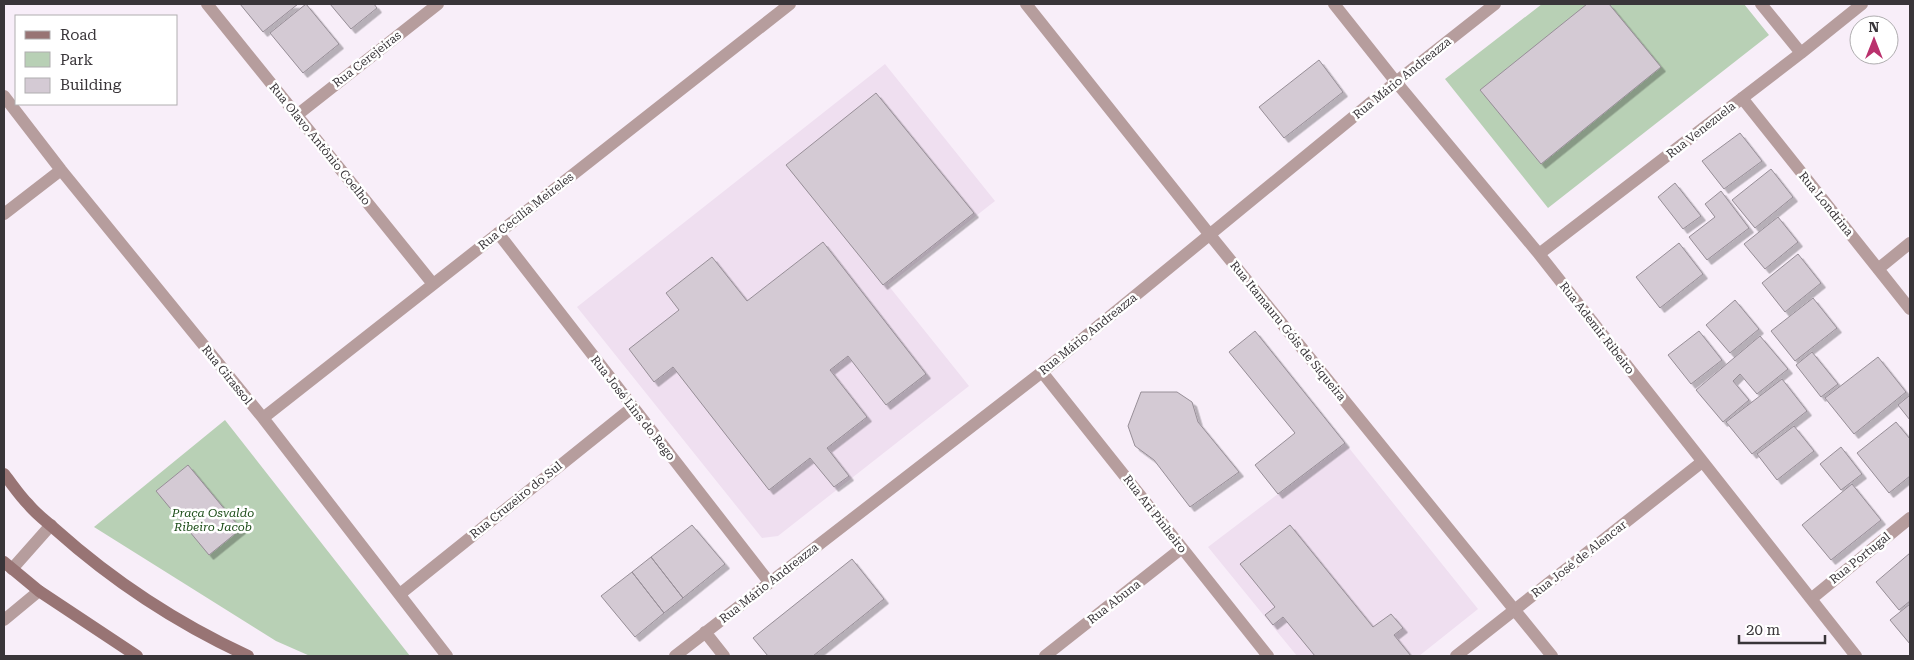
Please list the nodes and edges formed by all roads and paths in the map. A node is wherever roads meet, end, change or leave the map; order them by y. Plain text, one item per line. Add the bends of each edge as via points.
1 (207, 4) edge
2 (438, 4) edge
3 (790, 4) edge
4 (1026, 4) edge
5 (1334, 4) edge
6 (1495, 4) edge
7 (1761, 4) edge
8 (1862, 4) edge
9 (1801, 53) junction
10 (1396, 82) junction
11 (4, 96) edge
12 (1742, 98) junction
13 (297, 115) junction
14 (61, 170) junction
15 (4, 214) edge
16 (498, 233) junction
17 (1210, 235) junction
18 (1910, 243) edge
19 (1539, 254) junction
20 (1878, 268) junction
21 (433, 284) junction
22 (1910, 309) edge
23 (1042, 372) junction
24 (633, 407) junction
25 (263, 418) junction
26 (1702, 462) junction
27 (4, 474) edge
28 (1910, 518) edge
29 (51, 526) junction
30 (1182, 548) junction
31 (8, 566) edge
32 (768, 582) junction
33 (39, 591) junction
34 (400, 594) junction
35 (1811, 599) junction
36 (1515, 610) junction
37 (4, 620) edge
38 (705, 632) junction
39 (137, 656) edge
40 (248, 656) edge
41 (447, 656) edge
42 (675, 656) edge
43 (724, 656) edge
44 (1045, 656) edge
45 (1268, 656) edge
46 (1456, 656) edge
47 (1552, 656) edge
48 (1856, 656) edge

1 - 13 street, Rua Olavo Antônio Coelho
2 - 13 street, Rua Cerejeiras
3 - 16 street, Rua Cecília Meireles
4 - 17 street, Rua Itamauru Góis de Siqueira
5 - 10 street, Rua Ademir Ribeiro
6 - 10 street, Rua Mário Andreazza
7 - 9 street
8 - 9 street, Rua Venezuela
9 - 12 street, Rua Venezuela
10 - 17 street, Rua Mário Andreazza
10 - 19 street, Rua Ademir Ribeiro
11 - 14 street, Rua Girassol
12 - 19 street, Rua Venezuela
12 - 20 street, Rua Londrina
13 - 21 street, Rua Olavo Antônio Coelho
14 - 15 street
14 - 25 street, Rua Girassol
16 - 21 street, Rua Cecília Meireles
16 - 24 street, Rua José Lins do Rego
17 - 23 street, Rua Mário Andreazza
17 - 36 street, Rua Itamauru Góis de Siqueira
18 - 20 street
19 - 26 street, Rua Ademir Ribeiro
20 - 22 street, Rua Londrina
21 - 25 street, Rua Cecília Meireles
23 - 30 street, Rua Ari Pinheiro
23 - 32 street, Rua Mário Andreazza
24 - 32 street, Rua José Lins do Rego
24 - 34 street, Rua Cruzeiro do Sul
25 - 34 street, Rua Girassol
26 - 35 street, Rua Ademir Ribeiro
26 - 36 street, Rua José de Alencar
27 - 29 street
28 - 35 street, Rua Portugal
29 - 31 street
29 - 40 street via 146,599
30 - 44 street, Rua Abuna
30 - 45 street, Rua Ari Pinheiro
31 - 33 street
32 - 38 street, Rua Mário Andreazza
33 - 37 street
33 - 39 street
34 - 41 street, Rua Girassol
35 - 48 street, Rua Ademir Ribeiro
36 - 46 street, Rua José de Alencar
36 - 47 street, Rua Itamauru Góis de Siqueira
38 - 42 street, Rua Mário Andreazza
38 - 43 street

